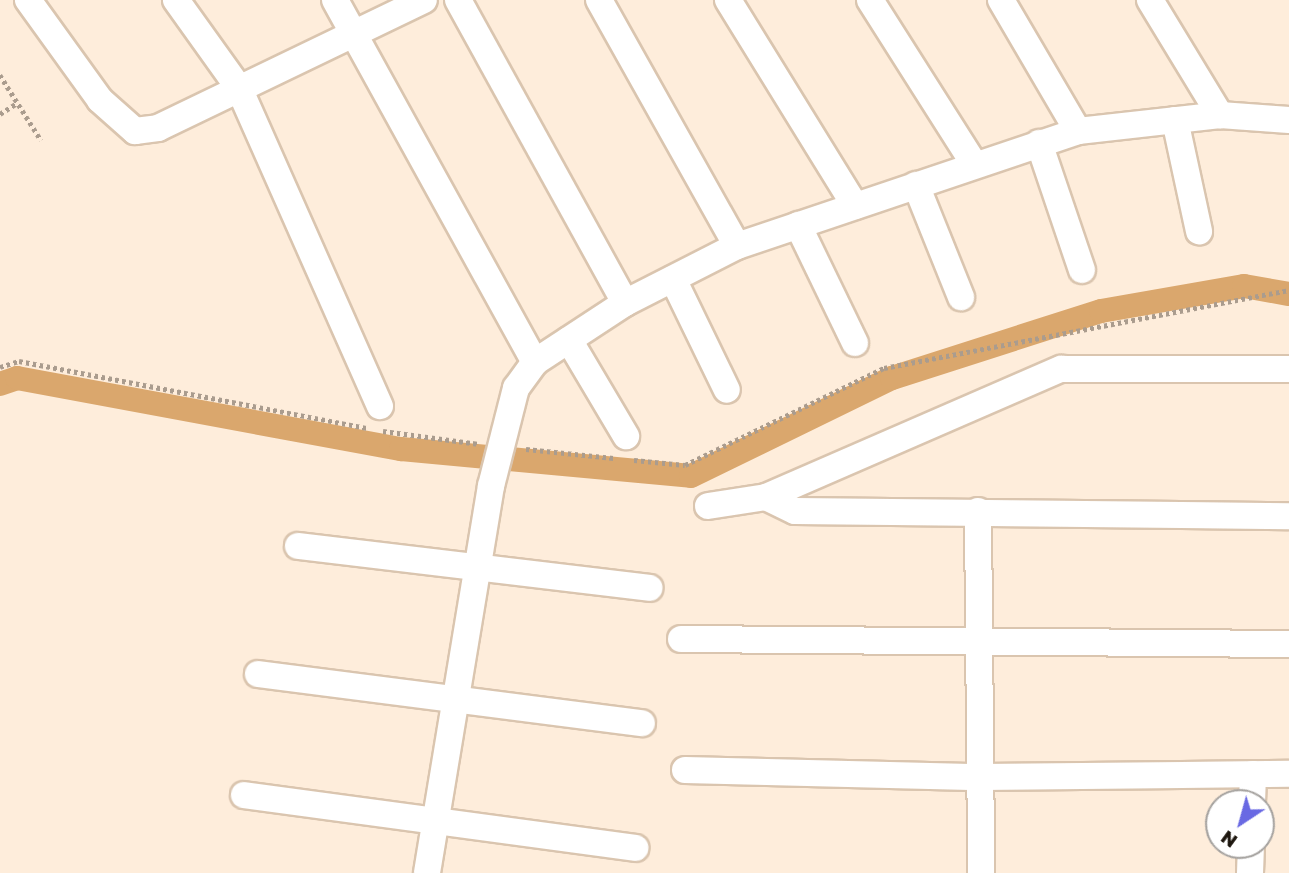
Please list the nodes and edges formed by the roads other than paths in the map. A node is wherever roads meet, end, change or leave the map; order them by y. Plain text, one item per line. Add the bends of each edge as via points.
1 (29, 0) edge
2 (176, 0) edge
3 (335, 0) edge
4 (424, 0) edge
5 (458, 0) edge
6 (600, 0) edge
7 (728, 0) edge
8 (870, 0) edge
9 (1001, 0) edge
10 (1150, 0) edge
11 (356, 31) junction
12 (239, 88) junction
13 (1220, 114) junction
14 (1175, 120) junction
15 (1289, 120) edge
16 (1078, 131) junction
17 (1039, 143) junction
18 (974, 164) junction
19 (916, 185) junction
20 (856, 206) junction
21 (798, 225) junction
22 (1199, 232) dead end
23 (737, 246) junction
24 (1082, 270) dead end
25 (673, 279) junction
26 (961, 297) dead end
27 (625, 303) junction
28 (569, 340) junction
29 (855, 343) dead end
30 (535, 362) junction
31 (1289, 369) edge
32 (727, 390) dead end
33 (380, 406) dead end
34 (626, 436) dead end
35 (766, 497) junction
36 (708, 506) dead end
37 (978, 511) junction
38 (1289, 516) edge
39 (298, 546) dead end
40 (481, 571) junction
41 (650, 588) dead end
42 (681, 639) dead end
43 (977, 639) junction
44 (1289, 644) edge
45 (258, 674) dead end
46 (457, 704) junction
47 (642, 723) dead end
48 (685, 770) dead end
49 (1253, 774) junction
50 (1289, 774) edge
51 (981, 777) junction
52 (1252, 789) edge
53 (244, 795) dead end
54 (434, 825) junction
55 (635, 848) dead end
56 (427, 873) edge
57 (981, 873) edge

1 - 12 street via 100,100 135,131 158,128
2 - 12 street
3 - 11 street
4 - 11 street
5 - 27 street
6 - 23 street
7 - 20 street
8 - 18 street
9 - 16 street
10 - 13 street
11 - 12 street
11 - 30 street
12 - 33 street
13 - 14 street
13 - 15 street
14 - 16 street
14 - 22 street
16 - 17 street
17 - 18 street
17 - 24 street
18 - 19 street
19 - 20 street
19 - 26 street
20 - 21 street
21 - 23 street
21 - 29 street
23 - 25 street
25 - 27 street
25 - 32 street
27 - 28 street
28 - 30 street
28 - 34 street
30 - 40 street via 516,388 508,435 491,486
31 - 35 street via 1061,369
35 - 36 street
35 - 37 street via 795,511
37 - 38 street
37 - 43 street
39 - 40 street
40 - 41 street
40 - 46 street
42 - 43 street
43 - 44 street
43 - 51 street
45 - 46 street
46 - 47 street
46 - 54 street
48 - 51 street
49 - 50 street
49 - 51 street
49 - 52 street
51 - 57 street
53 - 54 street
54 - 55 street
54 - 56 street

